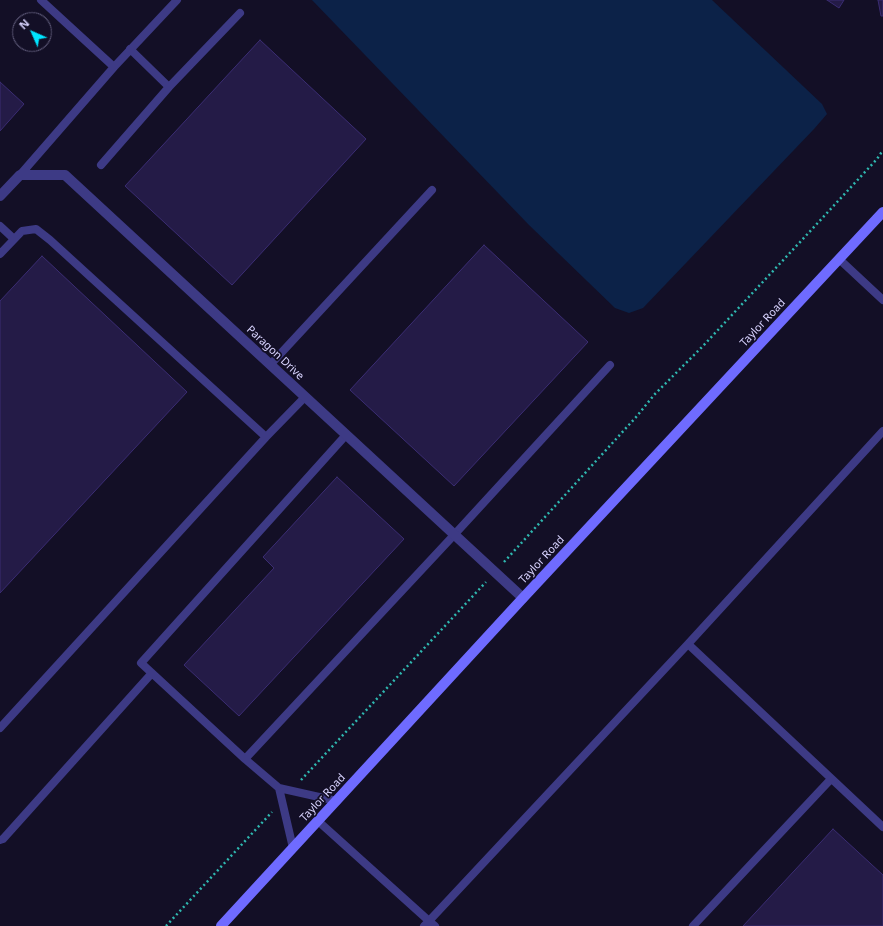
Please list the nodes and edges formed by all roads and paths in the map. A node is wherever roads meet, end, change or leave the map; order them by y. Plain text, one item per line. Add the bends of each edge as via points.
1 (41, 0) edge
2 (177, 0) edge
3 (240, 13) dead end
4 (130, 49) junction
5 (114, 67) junction
6 (170, 87) junction
7 (883, 150) edge
8 (101, 165) dead end
9 (20, 175) junction
10 (432, 190) dead end
11 (0, 196) edge
12 (883, 212) edge
13 (0, 226) edge
14 (14, 239) junction
15 (0, 254) edge
16 (840, 259) junction
17 (883, 300) edge
18 (270, 365) junction
19 (610, 365) dead end
20 (305, 397) junction
21 (883, 431) edge
22 (346, 435) junction
23 (266, 437) junction
24 (454, 534) junction
25 (495, 572) junction
26 (524, 598) junction
27 (688, 644) junction
28 (152, 673) junction
29 (0, 728) edge
30 (245, 759) junction
31 (831, 779) junction
32 (279, 788) junction
33 (291, 790) junction
34 (282, 801) junction
35 (336, 801) junction
36 (318, 821) junction
37 (883, 828) edge
38 (0, 840) edge
39 (293, 848) junction
40 (429, 924) edge
41 (166, 926) edge
42 (221, 926) edge
43 (693, 926) edge

1 - 5 lane
2 - 4 lane
3 - 6 lane
4 - 5 lane
4 - 6 lane
5 - 9 lane
6 - 8 lane
7 - 25 path via 703,346 654,395
9 - 11 street
9 - 18 street, Paragon Drive via 65,176
10 - 18 lane
12 - 16 main road, Taylor Road
13 - 14 lane
14 - 15 lane
14 - 23 lane via 22,230 36,229 45,236
16 - 17 lane
16 - 26 main road, Taylor Road
18 - 20 street, Paragon Drive
19 - 24 lane
20 - 22 street, Paragon Drive
20 - 23 lane
21 - 27 lane
22 - 24 street, Paragon Drive
22 - 28 lane via 141,663
23 - 29 lane
24 - 25 street, Paragon Drive
24 - 30 lane
25 - 26 street, Paragon Drive
25 - 33 path
26 - 35 main road, Taylor Road
27 - 31 lane
27 - 40 lane
28 - 30 lane
28 - 38 lane
30 - 32 lane
31 - 37 lane
31 - 43 lane
32 - 33 lane
32 - 34 lane
33 - 35 lane
34 - 39 lane
34 - 41 path
35 - 36 main road, Taylor Road
36 - 39 main road, Taylor Road
36 - 40 lane
39 - 42 main road, Taylor Road

